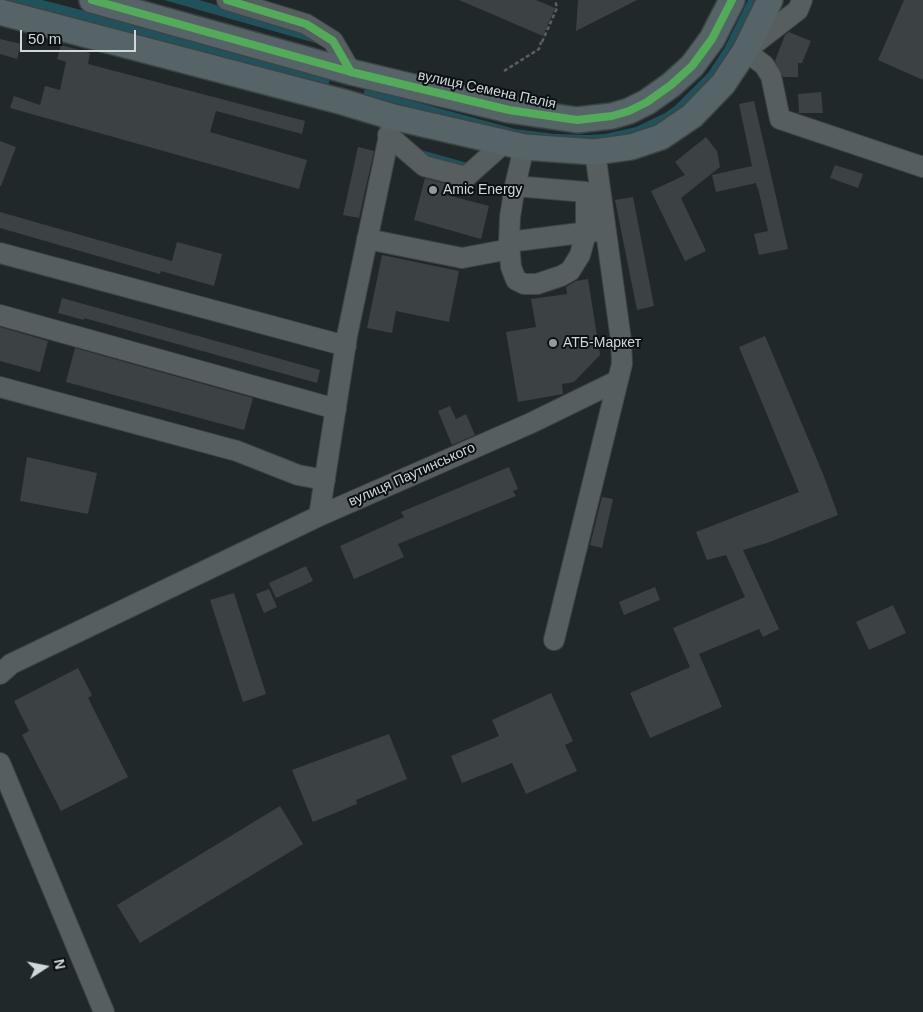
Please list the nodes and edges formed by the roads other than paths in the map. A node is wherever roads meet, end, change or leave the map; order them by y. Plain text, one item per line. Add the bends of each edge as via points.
1 (92, 0) edge
2 (226, 0) edge
3 (732, 0) edge
4 (770, 0) edge
5 (802, 0) edge
6 (0, 12) edge
7 (746, 51) junction
8 (351, 72) junction
9 (343, 102) junction
10 (390, 126) junction
11 (514, 145) junction
12 (595, 152) junction
13 (923, 167) edge
14 (515, 186) junction
15 (606, 230) junction
16 (586, 233) junction
17 (367, 239) junction
18 (509, 245) junction
19 (0, 252) edge
20 (0, 315) edge
21 (346, 346) junction
22 (618, 381) junction
23 (0, 387) edge
24 (336, 409) junction
25 (324, 480) junction
26 (319, 516) junction
27 (554, 640) dead end
28 (0, 674) edge
29 (0, 763) edge
30 (104, 1012) edge

1 - 8 main road, вулиця Семена Палія
2 - 8 street via 306,24 333,41
3 - 8 main road, вулиця Семена Палія via 712,39 692,66 647,102 612,116 577,120 509,110
4 - 7 main road
5 - 7 street via 798,10
6 - 9 main road
7 - 12 main road via 724,84 692,116 661,136 631,147
7 - 13 street via 764,65 770,76 780,119
8 - 9 main road
9 - 10 main road
10 - 11 main road
10 - 11 street via 424,166 466,177
10 - 17 street
11 - 12 main road
11 - 14 street
12 - 15 street
14 - 16 street via 586,192
14 - 18 street
15 - 16 street
15 - 22 street via 621,340 622,364
16 - 18 street
16 - 18 street via 580,255 570,270 537,284 516,280
17 - 18 street via 462,258
17 - 21 street
19 - 21 street
20 - 24 street
21 - 24 street
22 - 26 street, вулиця Паутинського
22 - 27 street
23 - 25 street via 237,451 298,474
24 - 25 street
25 - 26 street
26 - 28 street, вулиця Паутинського via 11,664
29 - 30 street

